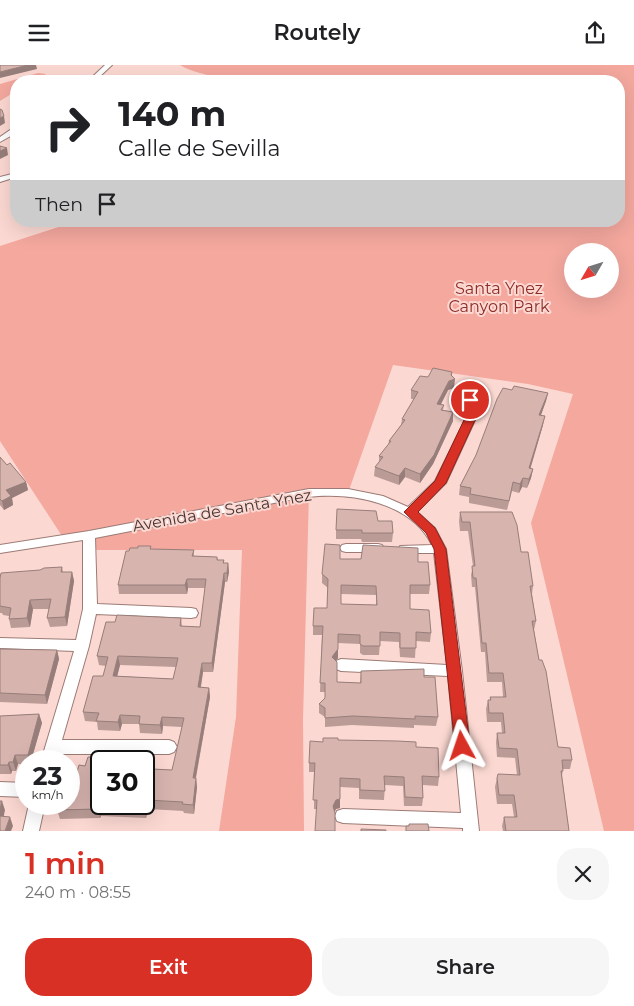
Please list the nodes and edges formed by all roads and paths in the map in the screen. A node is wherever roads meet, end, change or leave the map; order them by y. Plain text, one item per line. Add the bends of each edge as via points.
1 (109, 65) edge
2 (98, 75) edge
3 (470, 400) dead end
4 (410, 512) junction
5 (89, 535) junction
6 (346, 547) dead end
7 (0, 549) edge
8 (440, 549) junction
9 (90, 609) junction
10 (191, 613) dead end
11 (0, 643) edge
12 (82, 646) junction
13 (341, 665) dead end
14 (455, 671) junction
15 (169, 747) dead end
16 (52, 750) edge
17 (80, 752) edge
18 (0, 789) edge
19 (15, 790) edge
20 (35, 815) edge
21 (343, 816) dead end
22 (470, 826) edge
23 (31, 831) edge

1 - 2 street
3 - 4 street via 471,418 440,483
4 - 5 street, Avenida de Santa Ynez via 379,499 348,493 309,493
4 - 8 street, Avenida de Santa Ynez via 431,531
5 - 7 street, Avenida de Santa Ynez
5 - 9 street
6 - 8 street
8 - 14 street, Avenida de Santa Ynez
9 - 10 street
9 - 12 street
11 - 12 street
12 - 16 street
13 - 14 street
14 - 22 street, Avenida de Santa Ynez
15 - 17 street
18 - 19 street
20 - 23 street
21 - 22 street

